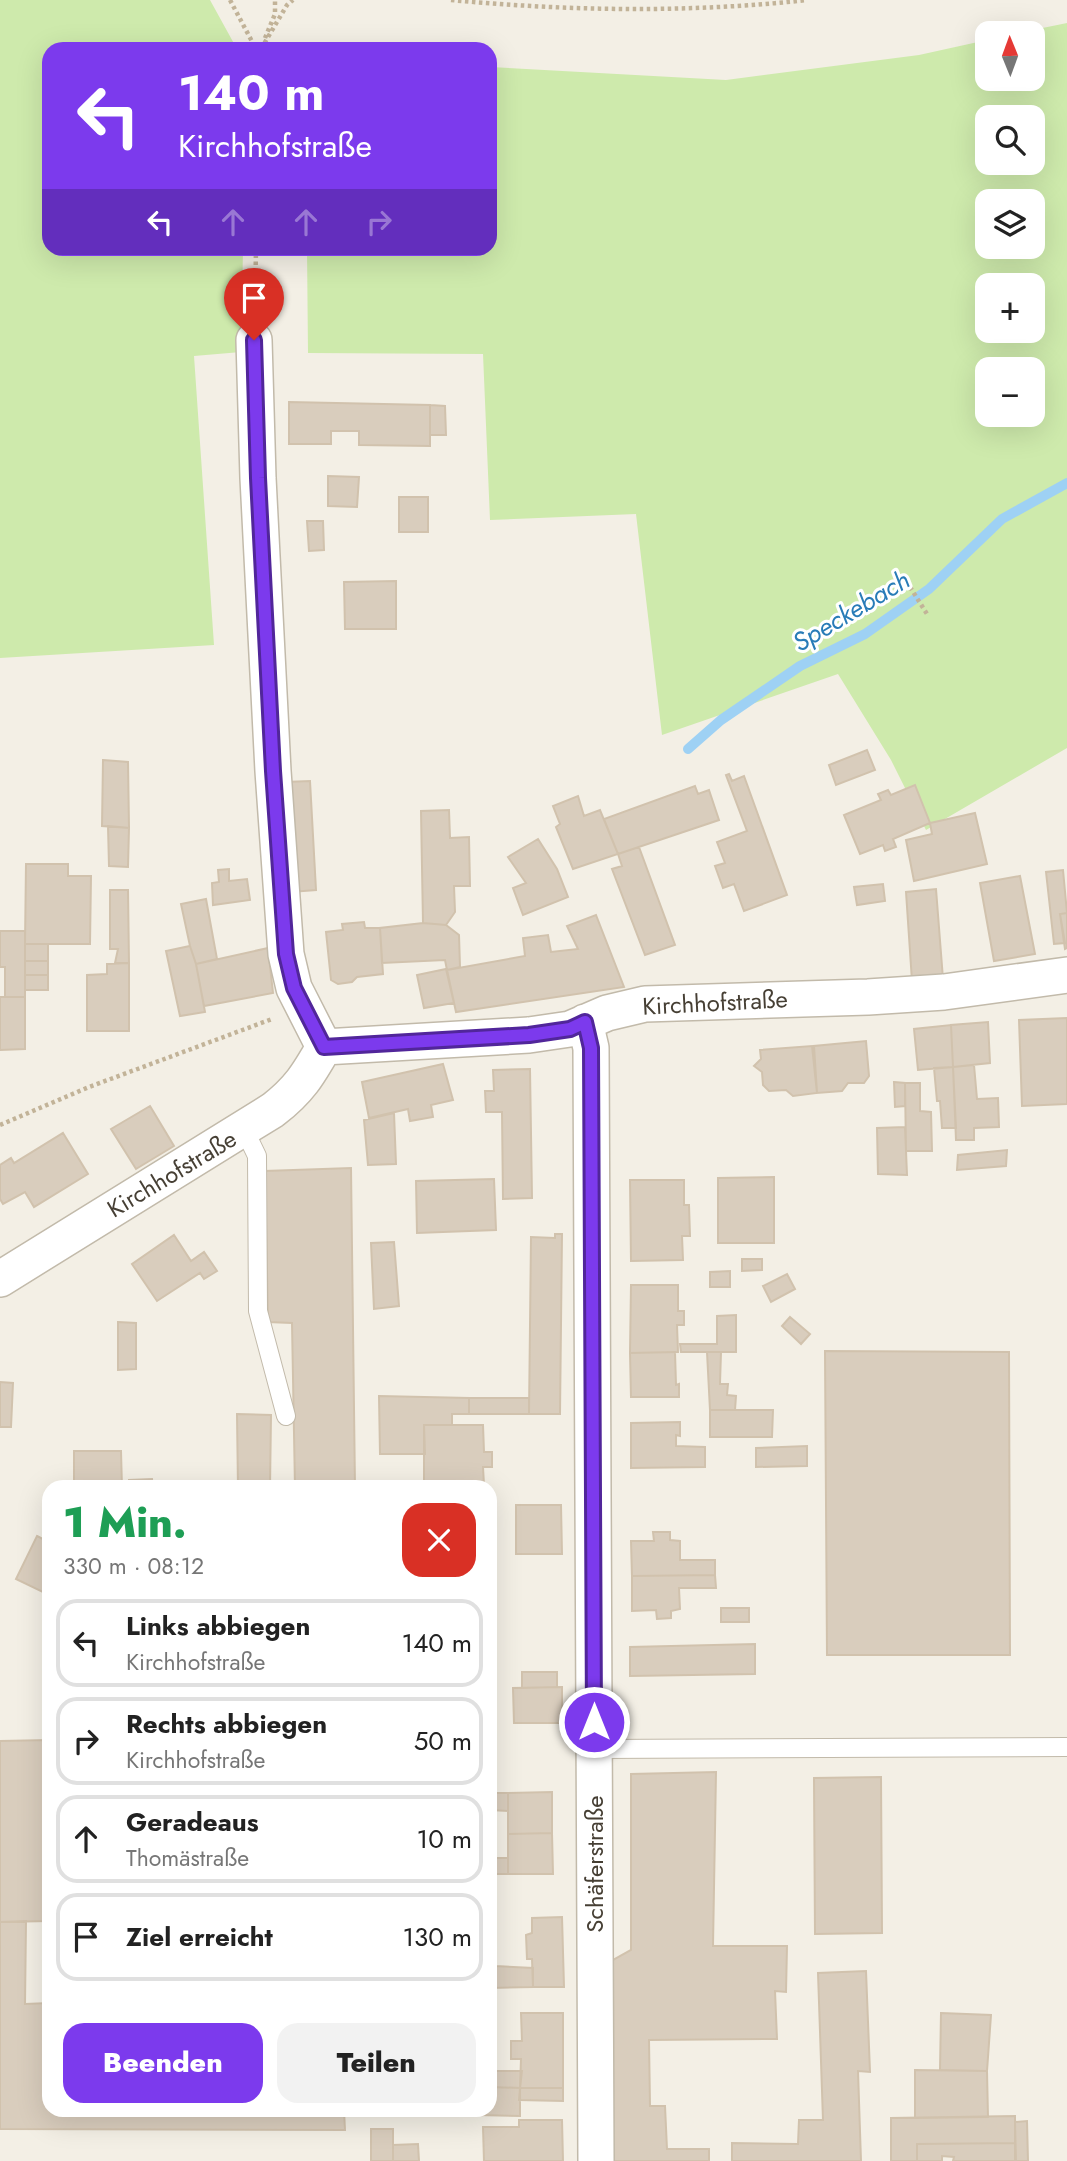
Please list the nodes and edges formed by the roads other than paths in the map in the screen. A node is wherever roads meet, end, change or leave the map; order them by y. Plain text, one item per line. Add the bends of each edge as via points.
1 (254, 340) road end
2 (1067, 975) edge
3 (585, 1022) junction
4 (324, 1047) junction
5 (244, 1129) junction
6 (0, 1279) edge
7 (286, 1416) dead end
8 (1067, 1747) edge
9 (595, 1749) junction
10 (596, 2161) edge

1 - 4 street via 286,954 294,988
2 - 3 street, Kirchhofstraße via 933,993 645,1004
3 - 4 street, Kirchhofstraße via 529,1035
3 - 9 street, Schäferstraße via 591,1048
4 - 5 street, Kirchhofstraße via 293,1095
5 - 6 street, Kirchhofstraße
5 - 7 lane via 257,1156 258,1311
8 - 9 lane
9 - 10 street, Schäferstraße

